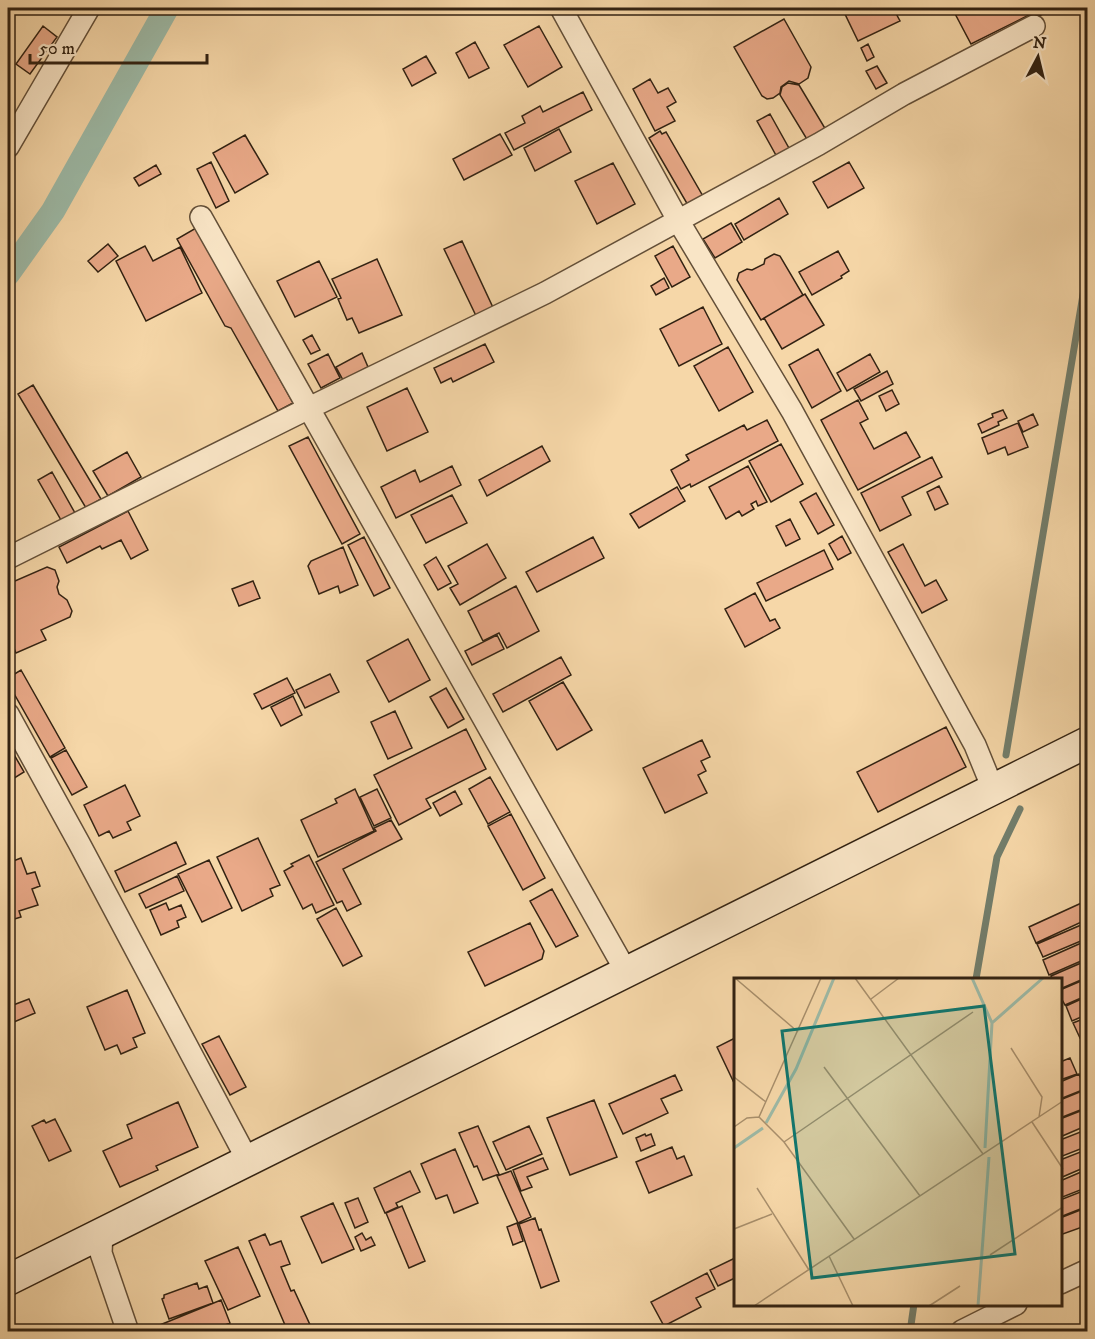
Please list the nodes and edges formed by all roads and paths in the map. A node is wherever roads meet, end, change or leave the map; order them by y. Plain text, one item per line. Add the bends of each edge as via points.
1 (561, 8) edge
2 (84, 10) edge
3 (1034, 26) dead end
4 (8, 147) edge
5 (201, 217) dead end
6 (679, 222) junction
7 (309, 408) junction
8 (8, 558) edge
9 (8, 714) edge
10 (1088, 741) edge
11 (993, 789) junction
12 (627, 973) junction
13 (247, 1159) junction
14 (102, 1233) junction
15 (1088, 1270) edge
16 (8, 1280) edge
17 (1062, 1282) edge
18 (1014, 1306) edge
19 (962, 1330) edge
20 (128, 1332) edge

1 - 6 street
2 - 4 street
3 - 6 street via 904,94
5 - 7 street
6 - 7 street via 535,299
6 - 11 street via 815,453 975,745
7 - 8 street
7 - 12 street
9 - 13 street
10 - 11 main road
11 - 12 main road
12 - 13 main road
13 - 14 main road
14 - 16 main road
14 - 20 street via 101,1253
15 - 17 street
18 - 19 street

